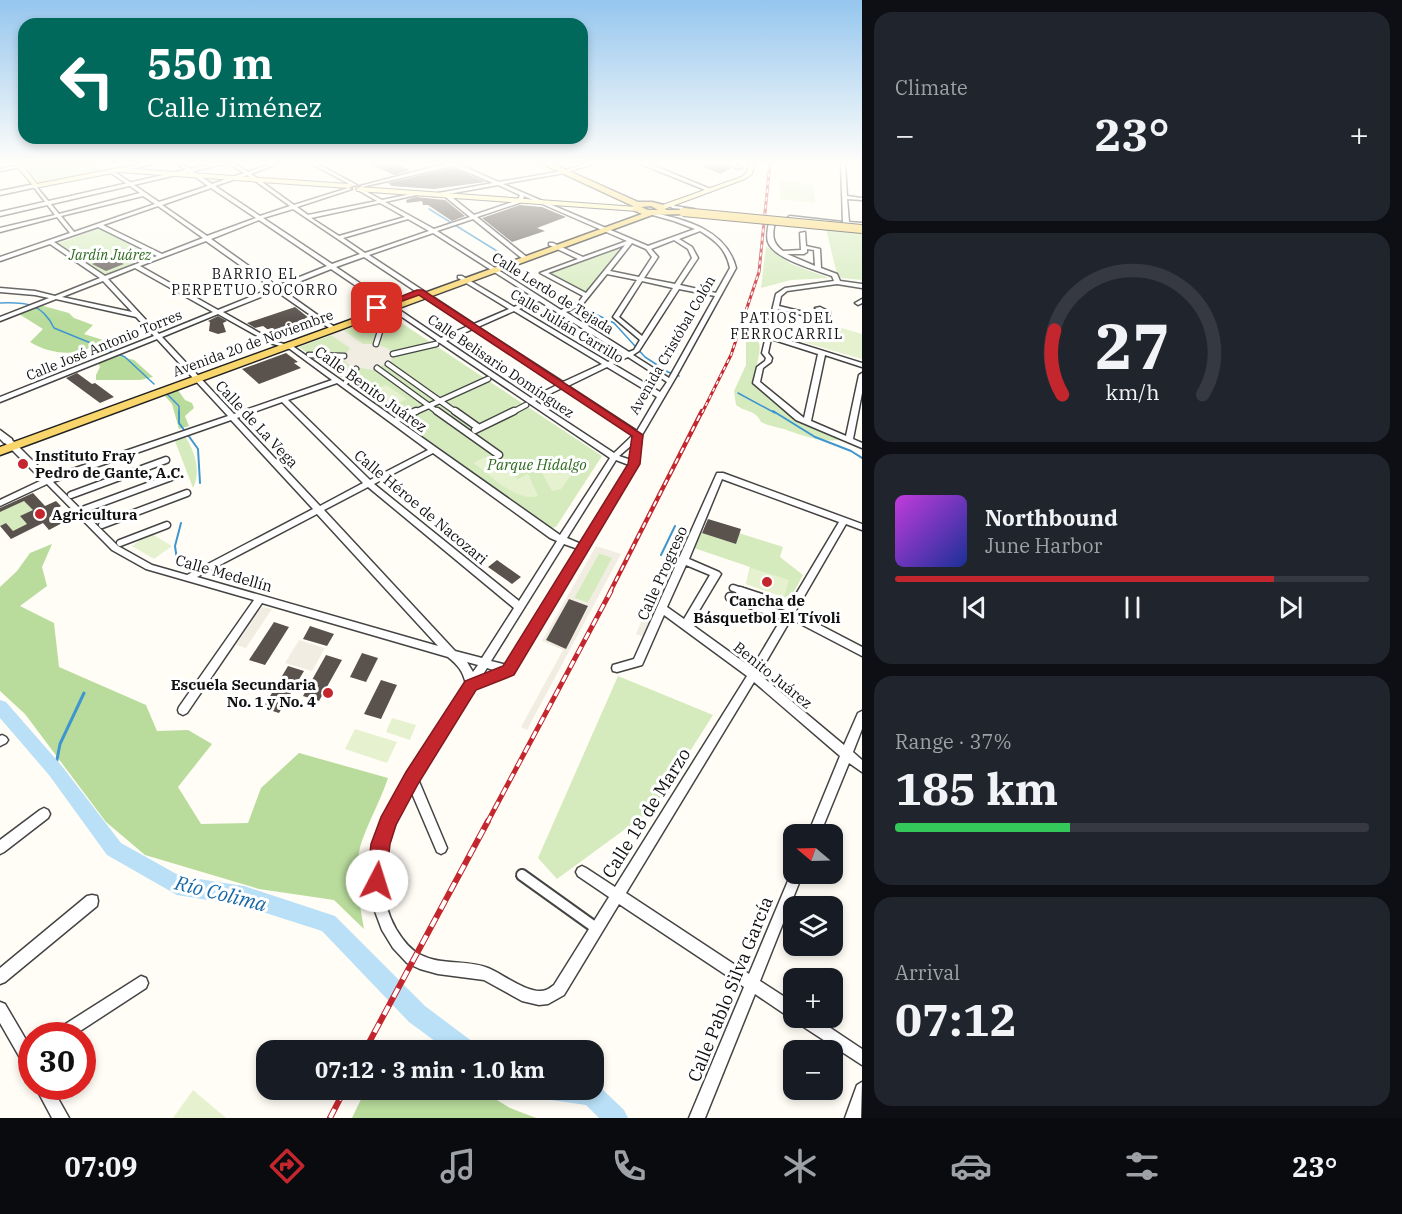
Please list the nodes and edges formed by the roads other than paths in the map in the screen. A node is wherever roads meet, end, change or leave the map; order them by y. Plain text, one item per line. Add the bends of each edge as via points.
1 (58, 215) joint
2 (128, 215) edge
3 (175, 215) edge
4 (256, 215) edge
5 (268, 215) edge
6 (316, 215) edge
7 (406, 215) edge
8 (477, 215) edge
9 (568, 215) edge
10 (631, 215) edge
11 (638, 215) edge
12 (666, 215) edge
13 (681, 215) edge
14 (685, 215) edge
15 (700, 215) edge
16 (702, 215) edge
17 (738, 215) edge
18 (845, 215) edge
19 (307, 217) joint
20 (409, 217) junction
21 (472, 217) junction
22 (752, 217) junction
23 (260, 218) junction
24 (672, 219) junction
25 (770, 220) junction
26 (846, 223) junction
27 (99, 225) junction
28 (862, 227) edge
29 (601, 228) junction
30 (0, 230) edge
31 (698, 230) junction
32 (433, 231) junction
33 (803, 233) dead end
34 (74, 234) junction
35 (207, 238) junction
36 (338, 238) junction
37 (675, 238) junction
38 (632, 241) junction
39 (51, 242) junction
40 (554, 246) junction
41 (804, 247) junction
42 (648, 248) junction
43 (780, 251) junction
44 (363, 254) junction
45 (161, 256) junction
46 (523, 257) junction
47 (0, 259) edge
48 (583, 259) junction
49 (135, 266) junction
50 (332, 266) junction
51 (492, 268) junction
52 (818, 268) junction
53 (607, 272) junction
54 (104, 278) junction
55 (463, 279) junction
56 (641, 279) junction
57 (837, 282) junction
58 (862, 286) edge
59 (678, 287) junction
60 (277, 288) junction
61 (0, 290) edge
62 (423, 294) junction
63 (718, 295) junction
64 (587, 296) junction
65 (56, 297) junction
66 (540, 298) junction
67 (388, 308) junction
68 (775, 308) junction
69 (818, 308) dead end
70 (515, 309) junction
71 (218, 311) junction
72 (561, 312) junction
73 (137, 315) junction
74 (0, 319) edge
75 (331, 327) junction
76 (473, 327) junction
77 (769, 336) junction
78 (157, 337) junction
79 (438, 343) junction
80 (376, 344) dead end
81 (281, 345) junction
82 (640, 346) junction
83 (822, 352) junction
84 (393, 354) dead end
85 (309, 355) dead end
86 (629, 355) junction
87 (344, 356) dead end
88 (387, 364) dead end
89 (608, 364) junction
90 (862, 365) edge
91 (378, 368) dead end
92 (356, 369) dead end
93 (862, 375) edge
94 (194, 376) junction
95 (673, 377) junction
96 (488, 379) dead end
97 (341, 381) junction
98 (562, 385) junction
99 (661, 396) junction
100 (283, 399) junction
101 (0, 400) edge
102 (440, 401) junction
103 (528, 403) junction
104 (429, 405) junction
105 (231, 416) junction
106 (398, 420) dead end
107 (807, 422) junction
108 (479, 428) junction
109 (468, 434) junction
110 (638, 435) junction
111 (849, 440) junction
112 (5, 441) edge
113 (862, 446) edge
114 (433, 450) junction
115 (0, 451) edge
116 (499, 455) dead end
117 (614, 457) junction
118 (166, 460) dead end
119 (634, 464) junction
120 (177, 475) dead end
121 (47, 481) junction
122 (369, 484) junction
123 (187, 493) dead end
124 (70, 495) dead end
125 (589, 498) junction
126 (0, 503) edge
127 (609, 504) junction
128 (85, 509) dead end
129 (318, 510) junction
130 (844, 521) junction
131 (102, 525) dead end
132 (167, 525) dead end
133 (862, 527) edge
134 (561, 541) junction
135 (120, 543) dead end
136 (583, 549) junction
137 (684, 561) junction
138 (188, 578) junction
139 (259, 600) junction
140 (520, 607) junction
141 (663, 609) junction
142 (789, 613) junction
143 (685, 626) junction
144 (862, 652) edge
145 (452, 654) junction
146 (484, 664) junction
147 (617, 668) dead end
148 (509, 670) junction
149 (753, 675) junction
150 (471, 685) junction
151 (183, 710) dead end
152 (861, 721) edge
153 (846, 754) junction
154 (862, 767) edge
155 (412, 778) junction
156 (44, 814) dead end
157 (818, 824) edge
158 (0, 848) edge
159 (441, 848) dead end
160 (582, 872) dead end
161 (522, 875) dead end
162 (793, 884) edge
163 (616, 895) junction
164 (92, 901) dead end
165 (596, 928) junction
166 (413, 958) joint
167 (0, 977) edge
168 (141, 983) dead end
169 (752, 984) junction
170 (783, 1005) edge
171 (0, 1009) edge
172 (81, 1022) edge
173 (817, 1028) edge
174 (18, 1039) edge
175 (862, 1058) edge
176 (862, 1090) edge
177 (51, 1100) edge
178 (61, 1118) edge
179 (697, 1118) edge
180 (853, 1118) edge

1 - 30 street
1 - 34 street
2 - 27 street
3 - 35 street
4 - 23 street, Calle Belisario Domínguez
5 - 23 street
6 - 19 street
7 - 20 street, Calle Lerdo de Tejada
8 - 21 street, Calle José Antonio Torres
9 - 29 street
10 - 29 main road, Avenida 20 de Noviembre
11 - 29 main road, Avenida 20 de Noviembre
12 - 24 street, Avenida Cristóbal Colón
13 - 24 street
14 - 31 street
15 - 28 main road, bridge
16 - 22 street
17 - 22 street
18 - 26 street
19 - 36 street
20 - 32 street, Calle Lerdo de Tejada
20 - 36 street
21 - 32 street, Calle José Antonio Torres
21 - 46 street
22 - 25 street
23 - 35 street
23 - 50 street, Calle Belisario Domínguez
24 - 31 street, Avenida Cristóbal Colón
25 - 26 street
25 - 28 street
25 - 43 street via 770,240
26 - 28 street
27 - 34 street
27 - 45 street
29 - 38 street
29 - 40 main road, Avenida 20 de Noviembre
31 - 37 street
31 - 63 street, Avenida Cristóbal Colón via 725,246 732,256 733,268
32 - 44 street, Calle José Antonio Torres
32 - 51 street, Calle Lerdo de Tejada
33 - 41 street
34 - 39 street
35 - 45 street
35 - 60 street
36 - 44 street
37 - 42 street
37 - 59 street via 686,244 695,258
38 - 42 street
38 - 48 street
38 - 53 street
39 - 47 street
39 - 54 street, Calle de La Vega
40 - 46 main road, Avenida 20 de Noviembre
40 - 48 street
41 - 43 street via 804,252
41 - 52 street via 818,249
42 - 56 street via 655,257
43 - 52 street
44 - 50 street, Calle José Antonio Torres
44 - 62 street
45 - 49 street
46 - 51 main road, Avenida 20 de Noviembre
48 - 64 street via 543,273
49 - 54 street
49 - 71 street, Calle Benito Juárez
50 - 60 street, Calle José Antonio Torres
50 - 67 street, Calle Belisario Domínguez
51 - 55 main road, Avenida 20 de Noviembre
51 - 66 street, Calle Lerdo de Tejada
52 - 57 street via 835,275
53 - 56 street
53 - 64 street
54 - 65 street
54 - 73 street, Calle de La Vega
55 - 62 main road, Avenida 20 de Noviembre
55 - 70 street, Calle Julián Carrillo
56 - 59 street
56 - 82 street via 616,317
57 - 58 street
57 - 68 street via 785,290 778,295
59 - 63 street
59 - 82 street
60 - 71 street, Calle José Antonio Torres
60 - 75 street
61 - 65 street
62 - 67 main road, Avenida 20 de Noviembre
62 - 76 street
63 - 95 street, Avenida Cristóbal Colón
64 - 72 street
65 - 73 street
65 - 74 street
66 - 70 street
66 - 72 street, Calle Lerdo de Tejada
67 - 75 main road, Avenida 20 de Noviembre
67 - 79 street, Calle Belisario Domínguez
67 - 80 street
68 - 69 street via 820,320 827,318 828,313
68 - 77 street
70 - 76 street
70 - 89 street, Calle Julián Carrillo
71 - 78 street, Calle José Antonio Torres
71 - 81 street, Calle Benito Juárez
72 - 86 street, Calle Lerdo de Tejada
73 - 78 street, Calle de La Vega
75 - 81 main road, Avenida 20 de Noviembre
76 - 79 street
76 - 98 street
77 - 83 street
77 - 107 street via 765,353 768,362 760,367 756,385
78 - 94 street, Calle de La Vega
78 - 101 street, Calle José Antonio Torres
79 - 84 street
79 - 103 street, Calle Belisario Domínguez
81 - 94 main road, Avenida 20 de Noviembre
81 - 97 street, Calle Benito Juárez
82 - 86 street
83 - 90 street
83 - 107 street
85 - 87 street
86 - 89 street
86 - 95 street, Calle Lerdo de Tejada
88 - 102 street
89 - 98 street
89 - 99 street, Calle Julián Carrillo
91 - 104 street
92 - 97 street
93 - 111 street
94 - 105 street, Calle de La Vega
94 - 112 main road, Avenida 20 de Noviembre
95 - 99 street, Avenida Cristóbal Colón
96 - 102 street
97 - 100 street
97 - 114 street, Calle Benito Juárez
98 - 103 street
98 - 110 street
99 - 110 street, Avenida Cristóbal Colón
100 - 105 street
100 - 122 street, Calle Héroe de Nacozari
102 - 104 street
102 - 108 street
103 - 108 street
103 - 117 street, Calle Belisario Domínguez
104 - 106 street
104 - 109 street
105 - 121 street
105 - 129 street, Calle de La Vega
107 - 111 street
108 - 109 street
109 - 116 street
110 - 117 street, Avenida Cristóbal Colón
110 - 119 street, Avenida Cristóbal Colón
111 - 113 street
112 - 115 main road, Avenida 20 de Noviembre
112 - 121 street, Calle Medellín
114 - 122 street
114 - 134 street, Calle Benito Juárez
117 - 119 street, Calle Belisario Domínguez
117 - 125 street, Avenida Cristóbal Colón
118 - 124 street
119 - 127 street, Avenida Cristóbal Colón
120 - 128 street
121 - 126 street
121 - 138 street, Calle Medellín via 121,552 149,567
122 - 129 street
122 - 140 street, Calle Héroe de Nacozari
123 - 131 street
125 - 127 street
125 - 134 street, Avenida Cristóbal Colón
127 - 136 street, Avenida Cristóbal Colón
129 - 138 street
129 - 145 street, Calle de La Vega
130 - 133 street
130 - 137 street, Calle Progreso via 720,475
130 - 142 street, Calle 18 de Marzo
132 - 135 street
134 - 136 street, Calle Benito Juárez
134 - 140 street, Avenida Cristóbal Colón
136 - 148 street, Avenida Cristóbal Colón
137 - 141 street, Calle Progreso
137 - 143 street via 716,574
138 - 139 street, Calle Medellín
139 - 145 street, Calle Medellín
139 - 151 street
140 - 146 street, Avenida Cristóbal Colón
141 - 143 street, Benito Juárez
141 - 147 street, Calle Progreso via 638,662
142 - 142 street via 733,598 736,589
142 - 144 street
142 - 149 street, Calle 18 de Marzo
143 - 149 street, Benito Juárez
145 - 146 street, Calle Medellín
145 - 150 street, Calle de La Vega via 467,668
146 - 148 street
146 - 150 street, Avenida Cristóbal Colón
148 - 150 street
149 - 153 street, Benito Juárez
149 - 163 street, Calle 18 de Marzo
150 - 155 street, Avenida Cristóbal Colón
152 - 153 street
153 - 154 street, Benito Juárez
153 - 157 street
155 - 159 street
155 - 166 street, Avenida Cristóbal Colón via 388,823 376,867 377,895 384,918 395,939
156 - 158 street
160 - 163 street
161 - 165 street
162 - 169 street, Calle Pablo Silva García
163 - 165 street, Calle 18 de Marzo
163 - 169 street
164 - 167 street
165 - 166 street, Calle 18 de Marzo via 558,990 546,998 525,995 482,972
168 - 172 street
169 - 170 street
169 - 179 street, Calle Pablo Silva García
171 - 174 street
173 - 175 street
176 - 180 street
177 - 178 street

